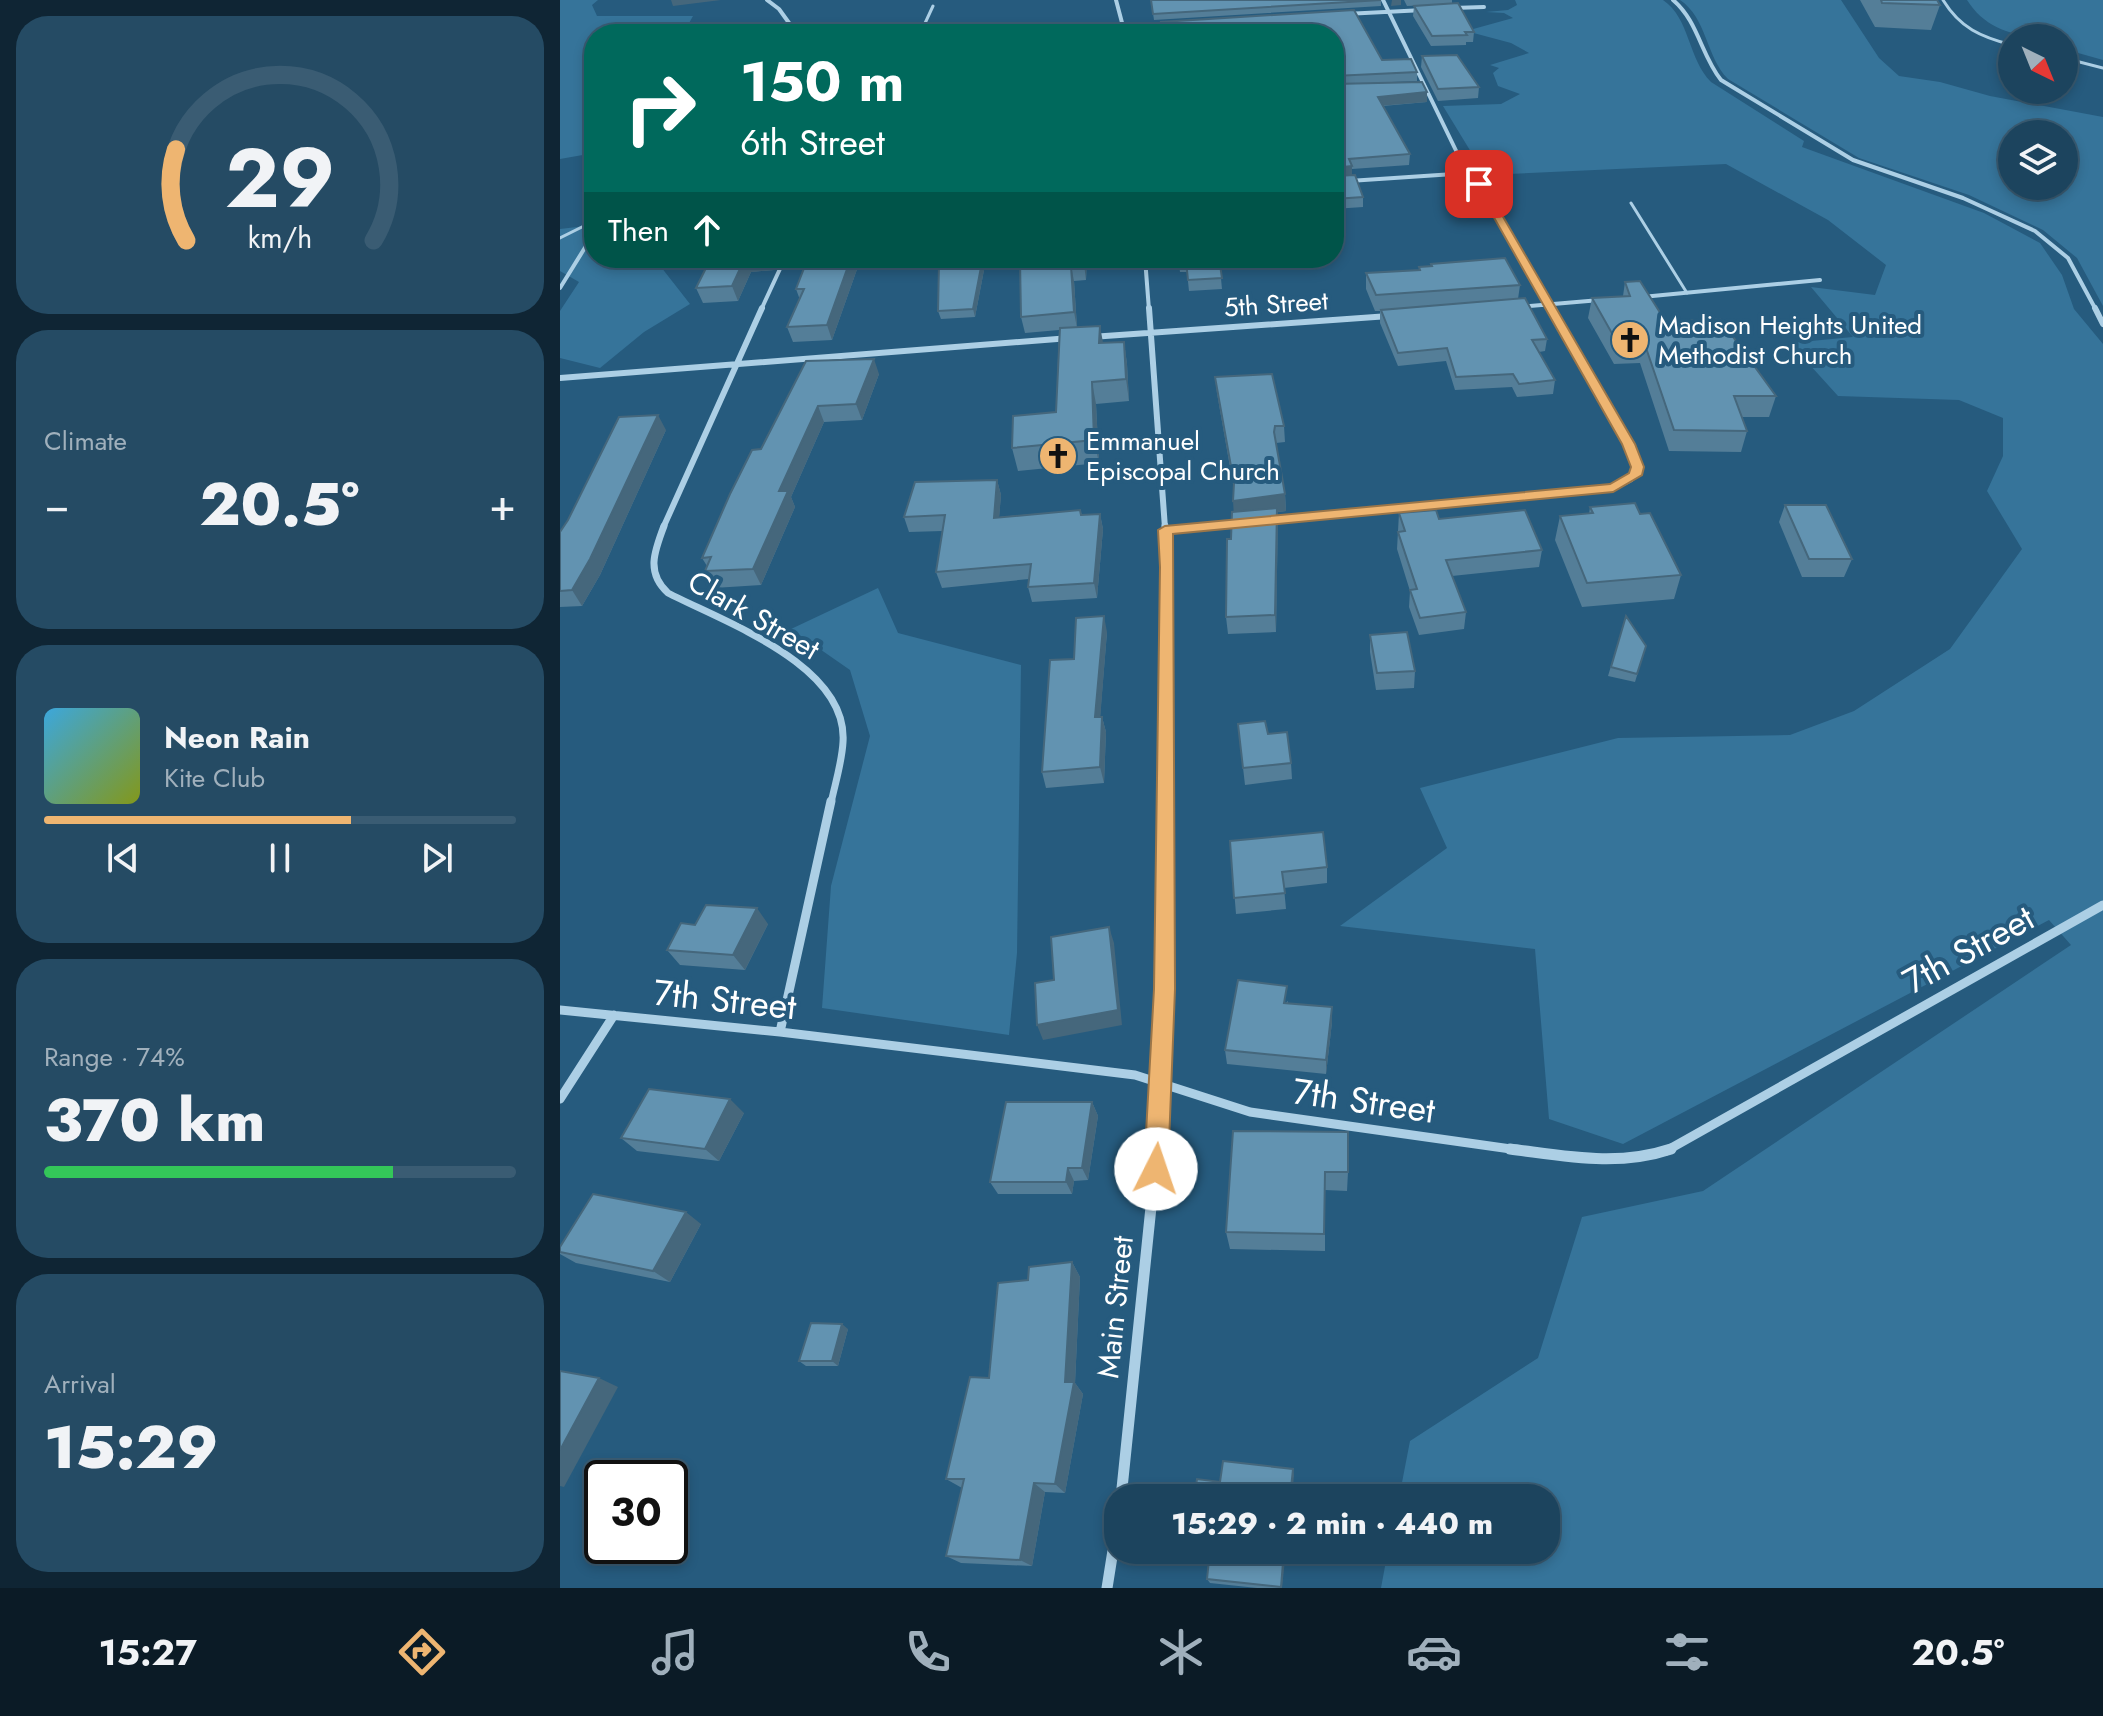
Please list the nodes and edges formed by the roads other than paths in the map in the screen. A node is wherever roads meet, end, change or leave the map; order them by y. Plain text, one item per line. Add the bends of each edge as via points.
1 (767, 0) edge
2 (1116, 0) edge
3 (1383, 0) edge
4 (1673, 0) edge
5 (1943, 0) edge
6 (933, 6) dead end
7 (1484, 7) dead end
8 (1443, 9) edge
9 (1429, 10) edge
10 (1388, 12) junction
11 (1340, 14) edge
12 (790, 24) edge
13 (925, 24) edge
14 (1123, 24) edge
15 (1998, 40) edge
16 (2078, 62) edge
17 (2103, 68) edge
18 (1469, 173) junction
19 (1344, 181) edge
20 (1631, 203) dead end
21 (584, 226) edge
22 (560, 238) edge
23 (584, 249) edge
24 (780, 268) edge
25 (1146, 268) edge
26 (1820, 280) dead end
27 (560, 288) edge
28 (1687, 293) junction
29 (1626, 298) edge
30 (1611, 299) edge
31 (1550, 305) junction
32 (1502, 308) edge
33 (1391, 316) edge
34 (2103, 324) edge
35 (1151, 333) junction
36 (1089, 337) edge
37 (1074, 338) edge
38 (734, 366) junction
39 (560, 378) edge
40 (1260, 521) edge
41 (1244, 523) edge
42 (1165, 530) junction
43 (2103, 905) edge
44 (560, 1010) edge
45 (614, 1015) junction
46 (780, 1032) junction
47 (1161, 1083) junction
48 (560, 1099) edge
49 (1122, 1484) edge
50 (1111, 1564) edge
51 (1107, 1588) edge

1 - 12 street
2 - 14 street
3 - 10 street
4 - 34 street via 1688,13 1721,80 1853,160 1963,198 2035,231 2068,258
5 - 15 lane via 1966,29
6 - 13 lane
7 - 8 street
9 - 10 street
10 - 11 street
10 - 18 street
16 - 17 lane
18 - 19 street
18 - 31 street
20 - 28 lane
21 - 22 lane
23 - 27 street
24 - 38 street, Clark Street
25 - 35 street, Main Street
26 - 28 street
28 - 29 street
30 - 31 street
31 - 32 street
31 - 40 street via 1629,444 1637,467 1627,483
33 - 35 street, 5th Street
35 - 36 street, 5th Street
35 - 42 street, Main Street
37 - 38 street
38 - 39 street
38 - 46 street, Clark Street via 656,546 652,569 668,593 808,668 833,697 841,716 843,742
41 - 42 street
42 - 47 street, Main Street
43 - 47 street, 7th Street via 1676,1147 1644,1158 1599,1161 1250,1112
44 - 45 street, 7th Street
45 - 46 street, 7th Street
45 - 48 street
46 - 47 street, 7th Street via 1135,1075
47 - 49 street, Main Street
50 - 51 street

